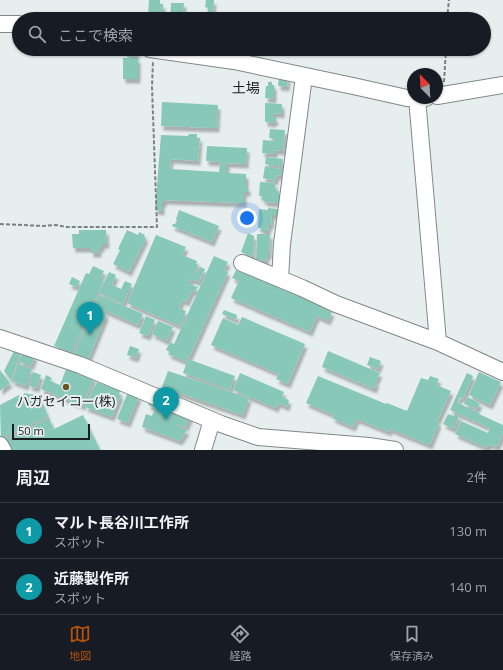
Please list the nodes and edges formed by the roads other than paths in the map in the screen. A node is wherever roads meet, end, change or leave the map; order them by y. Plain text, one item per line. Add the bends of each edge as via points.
1 (0, 24) edge
2 (12, 24) edge
3 (197, 56) edge
4 (304, 76) junction
5 (503, 85) edge
6 (443, 96) edge
7 (407, 98) edge
8 (418, 104) edge
9 (242, 263) dead end
10 (280, 278) junction
11 (0, 338) edge
12 (438, 342) junction
13 (503, 372) edge
14 (212, 420) junction
15 (0, 444) edge
16 (3, 450) edge
17 (203, 450) edge
18 (395, 450) edge

1 - 2 street
3 - 4 street
4 - 7 street
4 - 10 street via 282,244
5 - 6 street
8 - 12 street
9 - 10 street
10 - 12 street via 336,304
11 - 14 street via 80,366
12 - 13 street
14 - 17 street
14 - 18 street via 258,437
15 - 16 street

